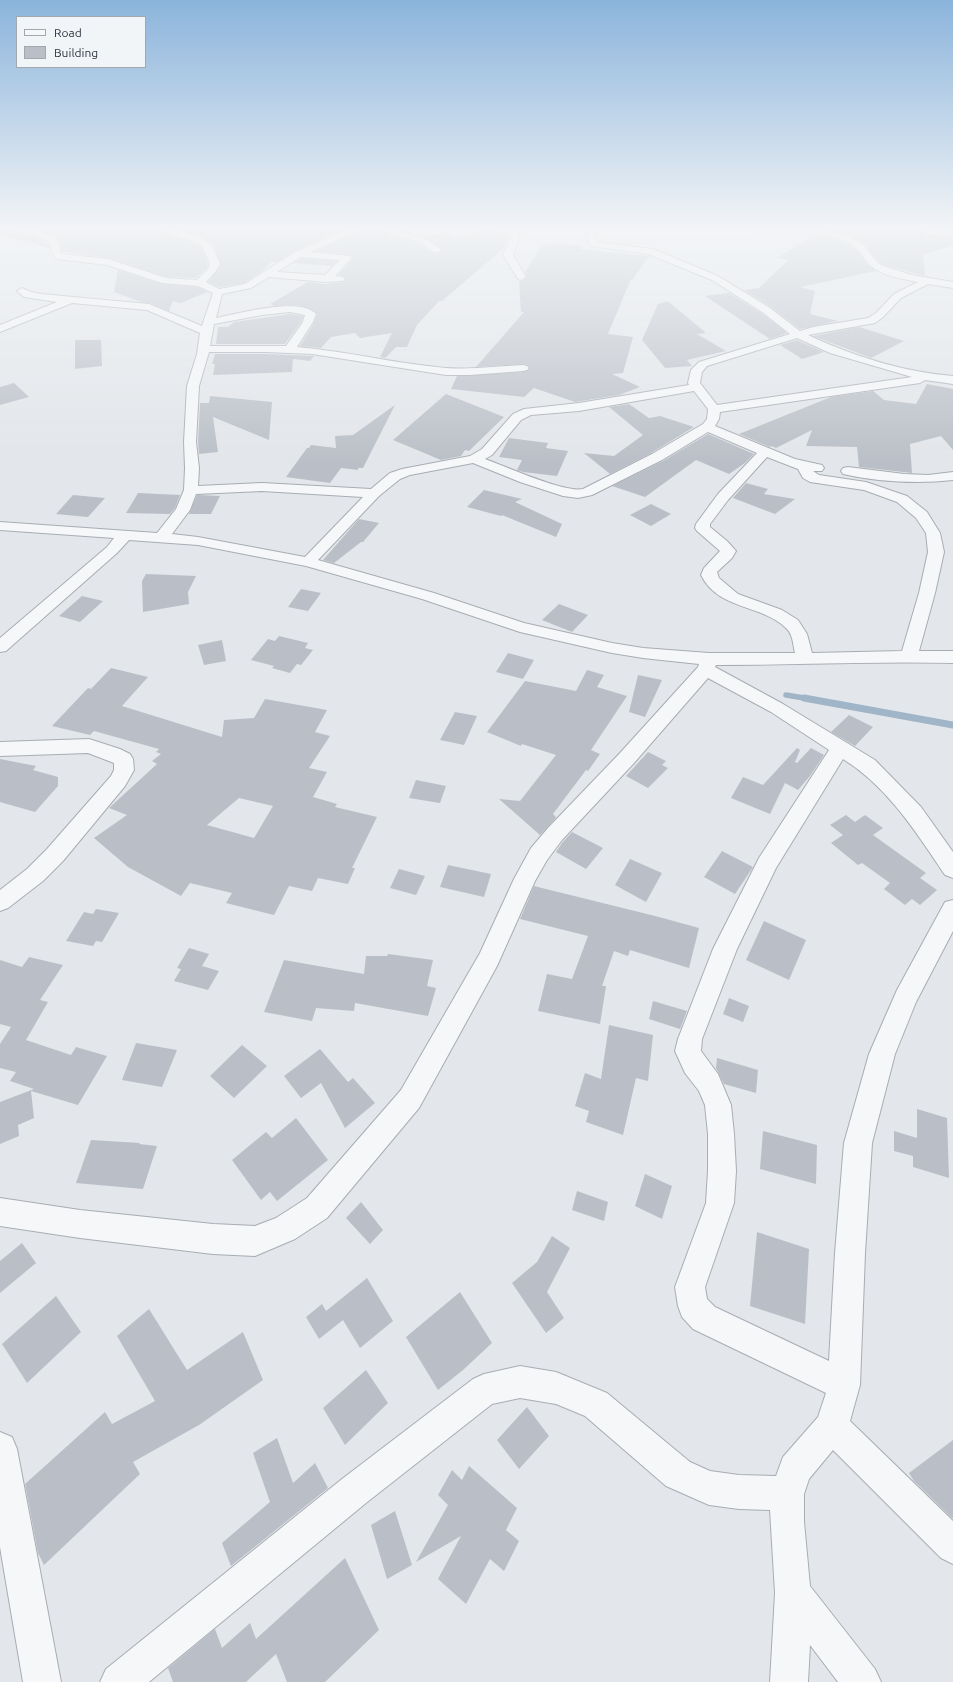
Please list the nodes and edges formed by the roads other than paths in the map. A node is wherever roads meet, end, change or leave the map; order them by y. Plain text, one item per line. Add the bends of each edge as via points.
1 (52, 307) edge
2 (150, 307) edge
3 (214, 307) edge
4 (762, 307) edge
5 (887, 307) edge
6 (208, 327) junction
7 (0, 329) edge
8 (799, 336) junction
9 (203, 349) junction
10 (290, 350) junction
11 (523, 368) dead end
12 (932, 378) junction
13 (953, 380) edge
14 (698, 387) junction
15 (714, 409) junction
16 (707, 427) junction
17 (765, 452) junction
18 (474, 459) junction
19 (804, 466) junction
20 (953, 476) edge
21 (191, 490) junction
22 (374, 493) junction
23 (0, 526) edge
24 (125, 534) junction
25 (162, 537) junction
26 (308, 562) junction
27 (0, 647) edge
28 (909, 656) junction
29 (805, 659) junction
30 (950, 659) edge
31 (707, 664) junction
32 (841, 747) junction
33 (0, 749) edge
34 (953, 869) edge
35 (0, 902) edge
36 (953, 909) edge
37 (0, 1212) edge
38 (844, 1385) junction
39 (832, 1426) junction
40 (0, 1449) edge
41 (787, 1494) junction
42 (953, 1546) edge
43 (793, 1593) junction
44 (42, 1682) edge
45 (119, 1682) edge
46 (789, 1682) edge
47 (862, 1682) edge

1 - 7 street
2 - 6 street
3 - 6 street
4 - 8 street
5 - 8 street via 871,321 813,330
6 - 9 street
6 - 10 street via 277,310 306,310 311,314 308,322
8 - 12 street via 853,358
8 - 14 street via 703,364 695,372 694,383
9 - 10 street
9 - 21 street via 193,386
10 - 11 street via 328,353 446,371 481,372
12 - 13 street
12 - 15 street
14 - 15 street
14 - 18 street via 579,408 528,412 517,417 487,452
15 - 16 street via 713,419
16 - 17 street
16 - 18 street via 657,457 596,488 578,494 525,479
17 - 19 street
17 - 29 street via 723,497 703,524 702,528 728,551 710,571 709,576 732,597 776,614 792,624 799,634
18 - 22 street via 395,476
19 - 20 street via 904,478
19 - 28 street via 808,475 815,480 866,486 902,499 922,515 933,533 936,552
21 - 22 street via 262,486
21 - 25 street via 183,510
22 - 26 street
23 - 24 street
24 - 25 street
24 - 27 street via 112,550
25 - 26 street via 198,541
26 - 31 street via 428,596 520,627 628,651
28 - 29 street
28 - 30 street
29 - 31 street
31 - 32 street
31 - 37 street via 627,758 539,854 489,959 410,1099 317,1208 285,1230 255,1241 80,1224
32 - 34 street via 868,765 893,789 914,812
32 - 38 street via 767,864 726,949 688,1051 694,1064 709,1083 718,1105 722,1171 720,1203 690,1287 693,1306 704,1318
33 - 35 street via 89,746 123,759 124,770 118,781 55,855 35,875
36 - 38 street via 906,998 882,1054 858,1143
38 - 39 street
39 - 41 street via 795,1469
39 - 42 street
40 - 44 street
41 - 43 street
41 - 45 street via 724,1490 697,1483 678,1474 596,1404 556,1388 520,1382 484,1390 354,1491
43 - 46 street
43 - 47 street

